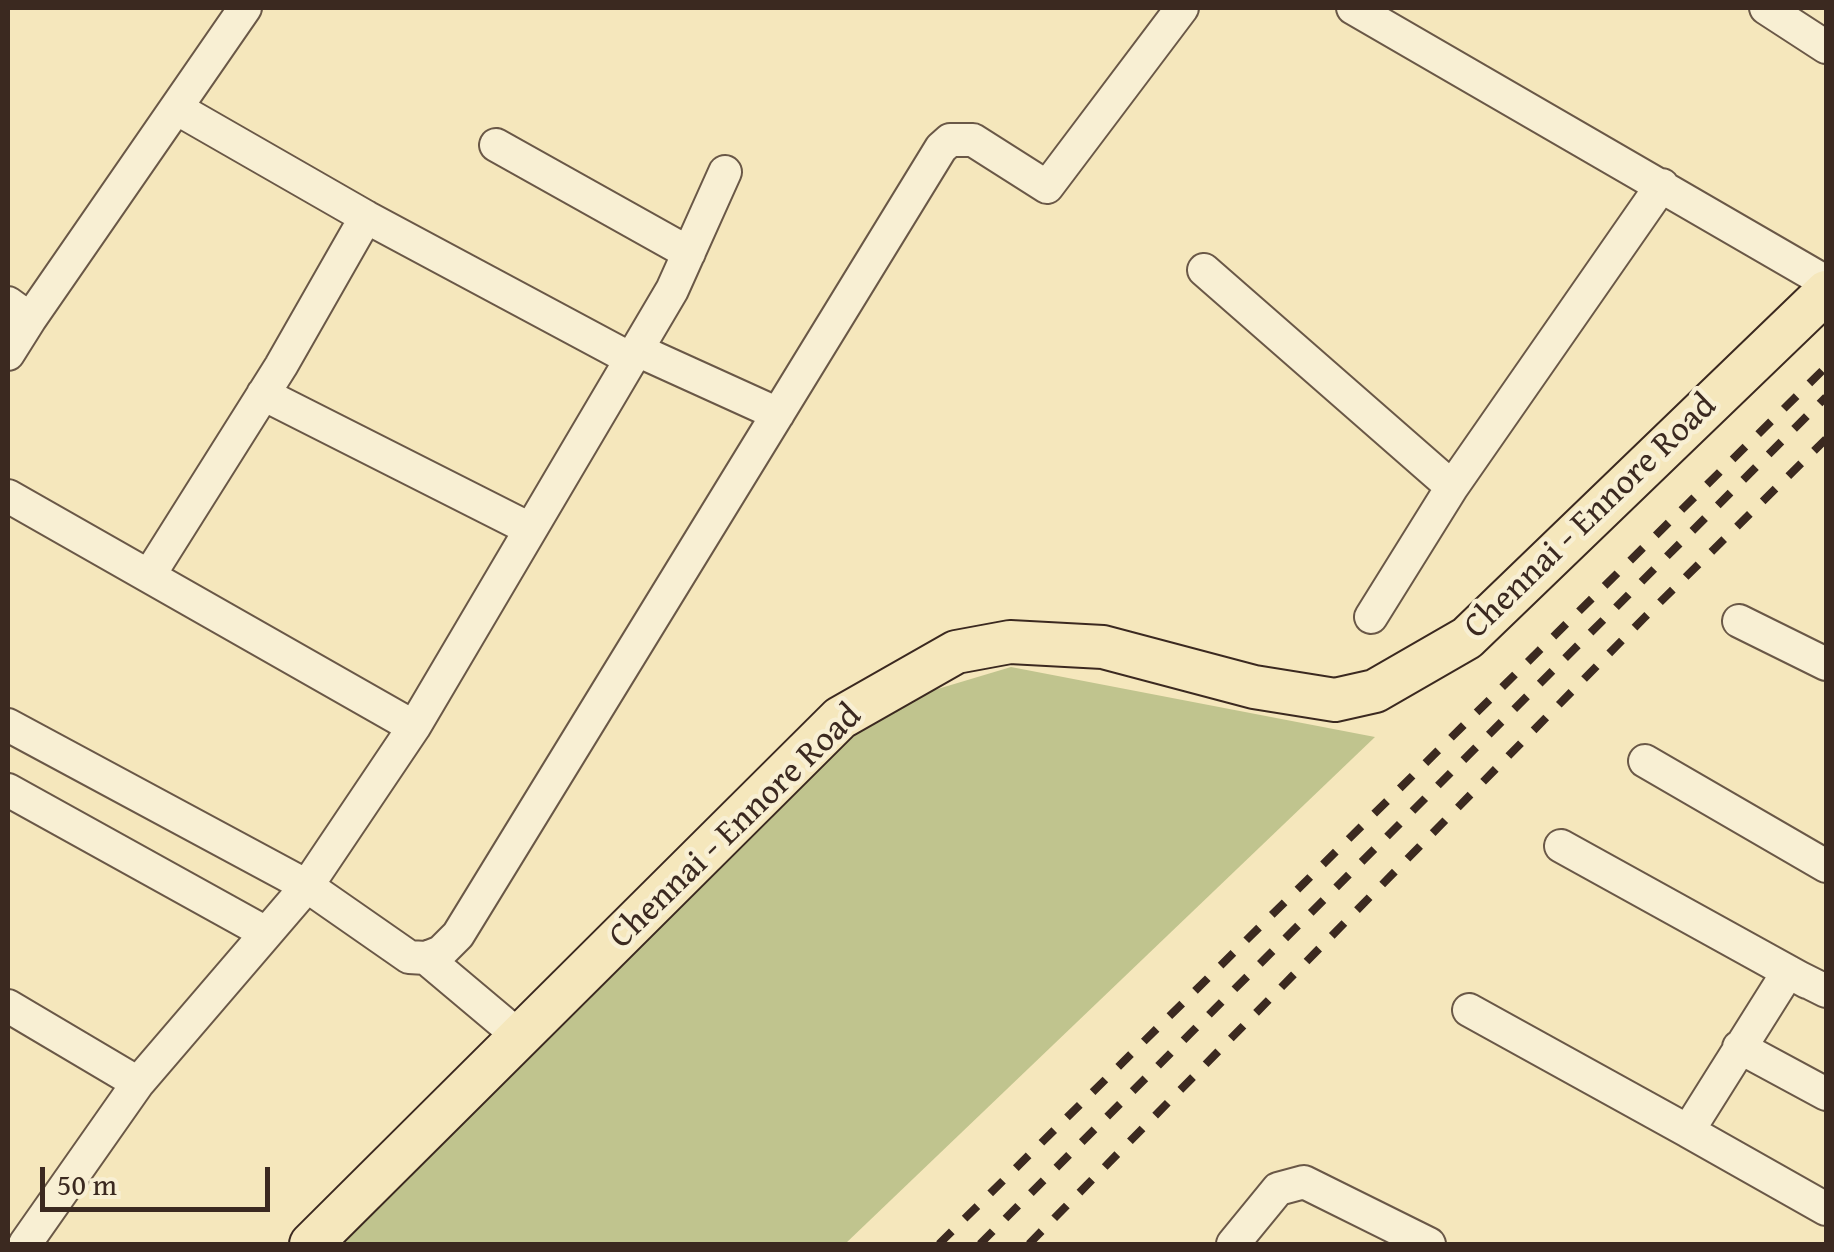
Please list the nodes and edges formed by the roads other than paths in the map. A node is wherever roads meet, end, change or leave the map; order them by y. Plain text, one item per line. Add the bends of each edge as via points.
1 (245, 8) edge
2 (1182, 8) edge
3 (1353, 8) edge
4 (1766, 8) edge
5 (1826, 47) edge
6 (176, 108) junction
7 (496, 145) dead end
8 (725, 172) dead end
9 (1662, 186) junction
10 (366, 217) junction
11 (690, 253) junction
12 (1204, 270) dead end
13 (1826, 282) edge
14 (1826, 292) edge
15 (19, 311) edge
16 (8, 354) edge
17 (634, 354) junction
18 (263, 394) junction
19 (778, 414) junction
20 (1452, 487) junction
21 (8, 496) edge
22 (528, 528) junction
23 (150, 574) junction
24 (1371, 617) dead end
25 (1739, 621) dead end
26 (1826, 664) edge
27 (8, 725) edge
28 (414, 727) junction
29 (1645, 761) dead end
30 (8, 790) edge
31 (1561, 846) dead end
32 (1826, 866) edge
33 (308, 886) junction
34 (266, 933) junction
35 (426, 958) junction
36 (1818, 987) edge
37 (8, 1006) edge
38 (1469, 1010) dead end
39 (520, 1036) junction
40 (1739, 1047) junction
41 (138, 1083) junction
42 (1826, 1094) edge
43 (1688, 1132) junction
44 (1826, 1209) edge
45 (21, 1234) edge
46 (311, 1244) edge
47 (1233, 1244) edge
48 (1429, 1244) edge

1 - 6 street
2 - 19 street via 1046,187 973,140 950,140 941,148
3 - 9 street
4 - 5 street
6 - 10 street
6 - 15 street
7 - 11 street
8 - 11 street
9 - 13 street
9 - 20 street
10 - 17 street
10 - 18 street
11 - 17 street
12 - 20 street
14 - 39 main road, Chennai - Ennore Road via 1467,638 1406,676 1335,700 1254,688 1103,647 1010,642 956,652 840,718
15 - 16 street
17 - 19 street
17 - 22 street
18 - 22 street
18 - 23 street
19 - 35 street via 458,935
20 - 24 street
21 - 23 street
22 - 28 street
23 - 28 street
25 - 26 street
27 - 33 street
28 - 33 street
29 - 32 street
30 - 34 street
31 - 36 street
33 - 34 street
33 - 35 street via 409,957
34 - 41 street
35 - 39 street
36 - 40 street via 1788,972
37 - 41 street
38 - 43 street
39 - 46 main road, Chennai - Ennore Road
40 - 42 street
40 - 43 street
41 - 45 street
43 - 44 street
47 - 48 street via 1278,1190 1304,1182

